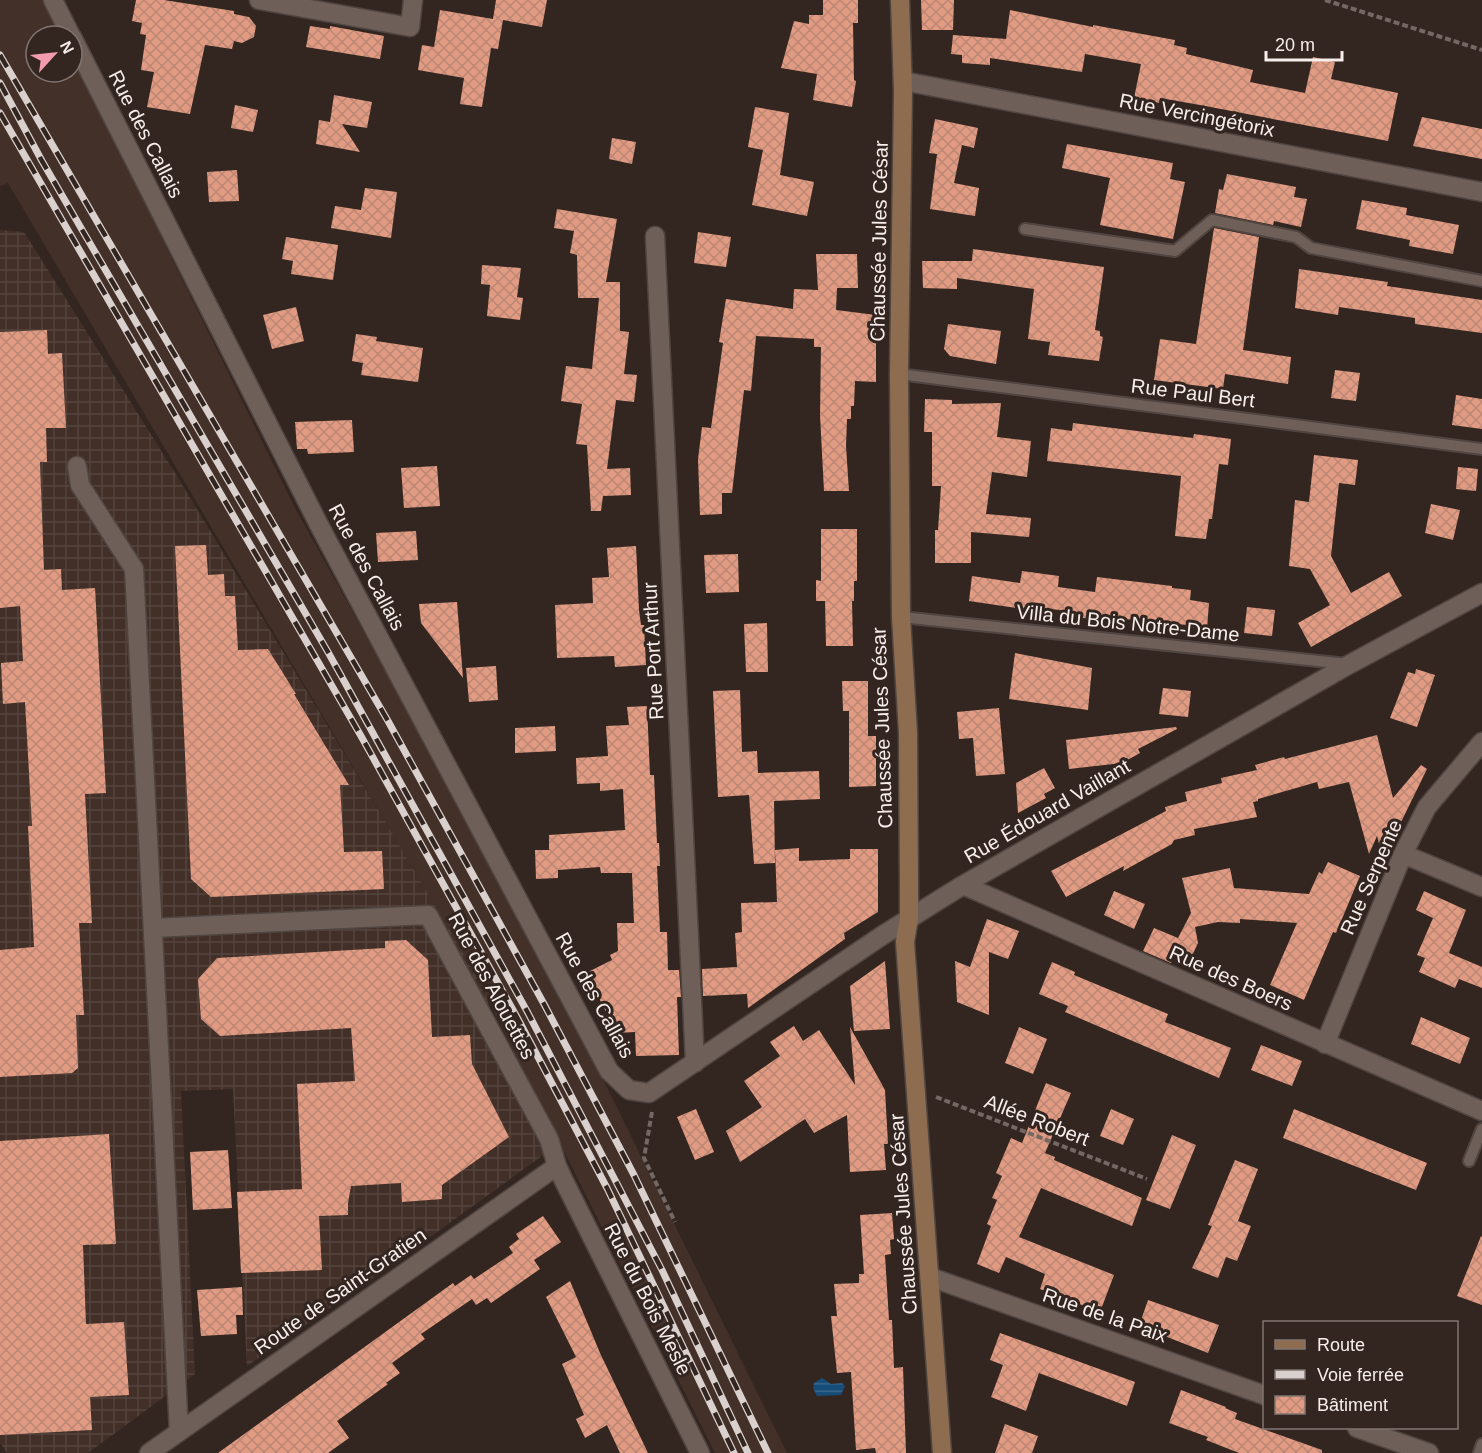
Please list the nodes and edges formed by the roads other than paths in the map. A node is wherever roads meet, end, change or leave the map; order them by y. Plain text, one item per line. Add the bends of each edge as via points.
1 (53, 0) edge
2 (259, 0) edge
3 (413, 0) edge
4 (900, 0) edge
5 (65, 24) edge
6 (84, 61) edge
7 (903, 81) junction
8 (1482, 192) edge
9 (1025, 229) dead end
10 (655, 236) dead end
11 (1482, 281) edge
12 (899, 374) junction
13 (1482, 449) edge
14 (77, 466) dead end
15 (1482, 593) edge
16 (901, 617) junction
17 (1350, 664) junction
18 (1482, 742) edge
19 (1402, 854) junction
20 (963, 885) junction
21 (1482, 887) edge
22 (909, 918) junction
23 (153, 928) junction
24 (1325, 1044) junction
25 (695, 1063) junction
26 (649, 1098) joint
27 (1482, 1111) edge
28 (1482, 1129) edge
29 (1469, 1161) dead end
30 (557, 1166) junction
31 (930, 1277) junction
32 (1263, 1395) edge
33 (1360, 1429) edge
34 (179, 1432) junction
35 (1482, 1444) edge
36 (149, 1453) edge
37 (700, 1453) edge
38 (942, 1453) edge
39 (1430, 1453) edge
40 (1479, 1453) edge

1 - 5 street, Rue des Callais
2 - 3 street via 410,27
4 - 7 street, Chaussée Jules César
6 - 26 street, Rue des Callais via 319,525 609,1071 629,1090
7 - 8 street, Rue Vercingétorix
7 - 12 street, Chaussée Jules César
9 - 11 lane via 1175,251 1212,220 1296,237 1311,248
10 - 25 street, Rue Port Arthur
12 - 13 lane, Rue Paul Bert
12 - 16 street, Chaussée Jules César
14 - 23 street via 80,485 134,569
15 - 17 street, Rue Édouard Vaillant
16 - 17 lane, Villa du Bois Notre-Dame
16 - 22 street, Chaussée Jules César via 908,733
17 - 20 street, Rue Édouard Vaillant
18 - 19 street, Rue Serpente via 1427,807
19 - 21 street
19 - 24 street, Rue Serpente
20 - 22 street, Rue Édouard Vaillant
20 - 24 street, Rue des Boers
22 - 25 street, Rue Édouard Vaillant
22 - 31 street, Chaussée Jules César via 905,942
23 - 30 street, Rue des Alouettes via 428,915 546,1133
23 - 34 street
24 - 27 street, Rue des Boers
25 - 26 street, Rue Édouard Vaillant
28 - 29 lane
30 - 34 street, Route de Saint-Gratien
30 - 37 street, Rue du Bois Mesle
31 - 32 street, Rue de la Paix
31 - 38 street, Chaussée Jules César
33 - 39 street
34 - 36 street, Route de Saint-Gratien
35 - 40 lane

